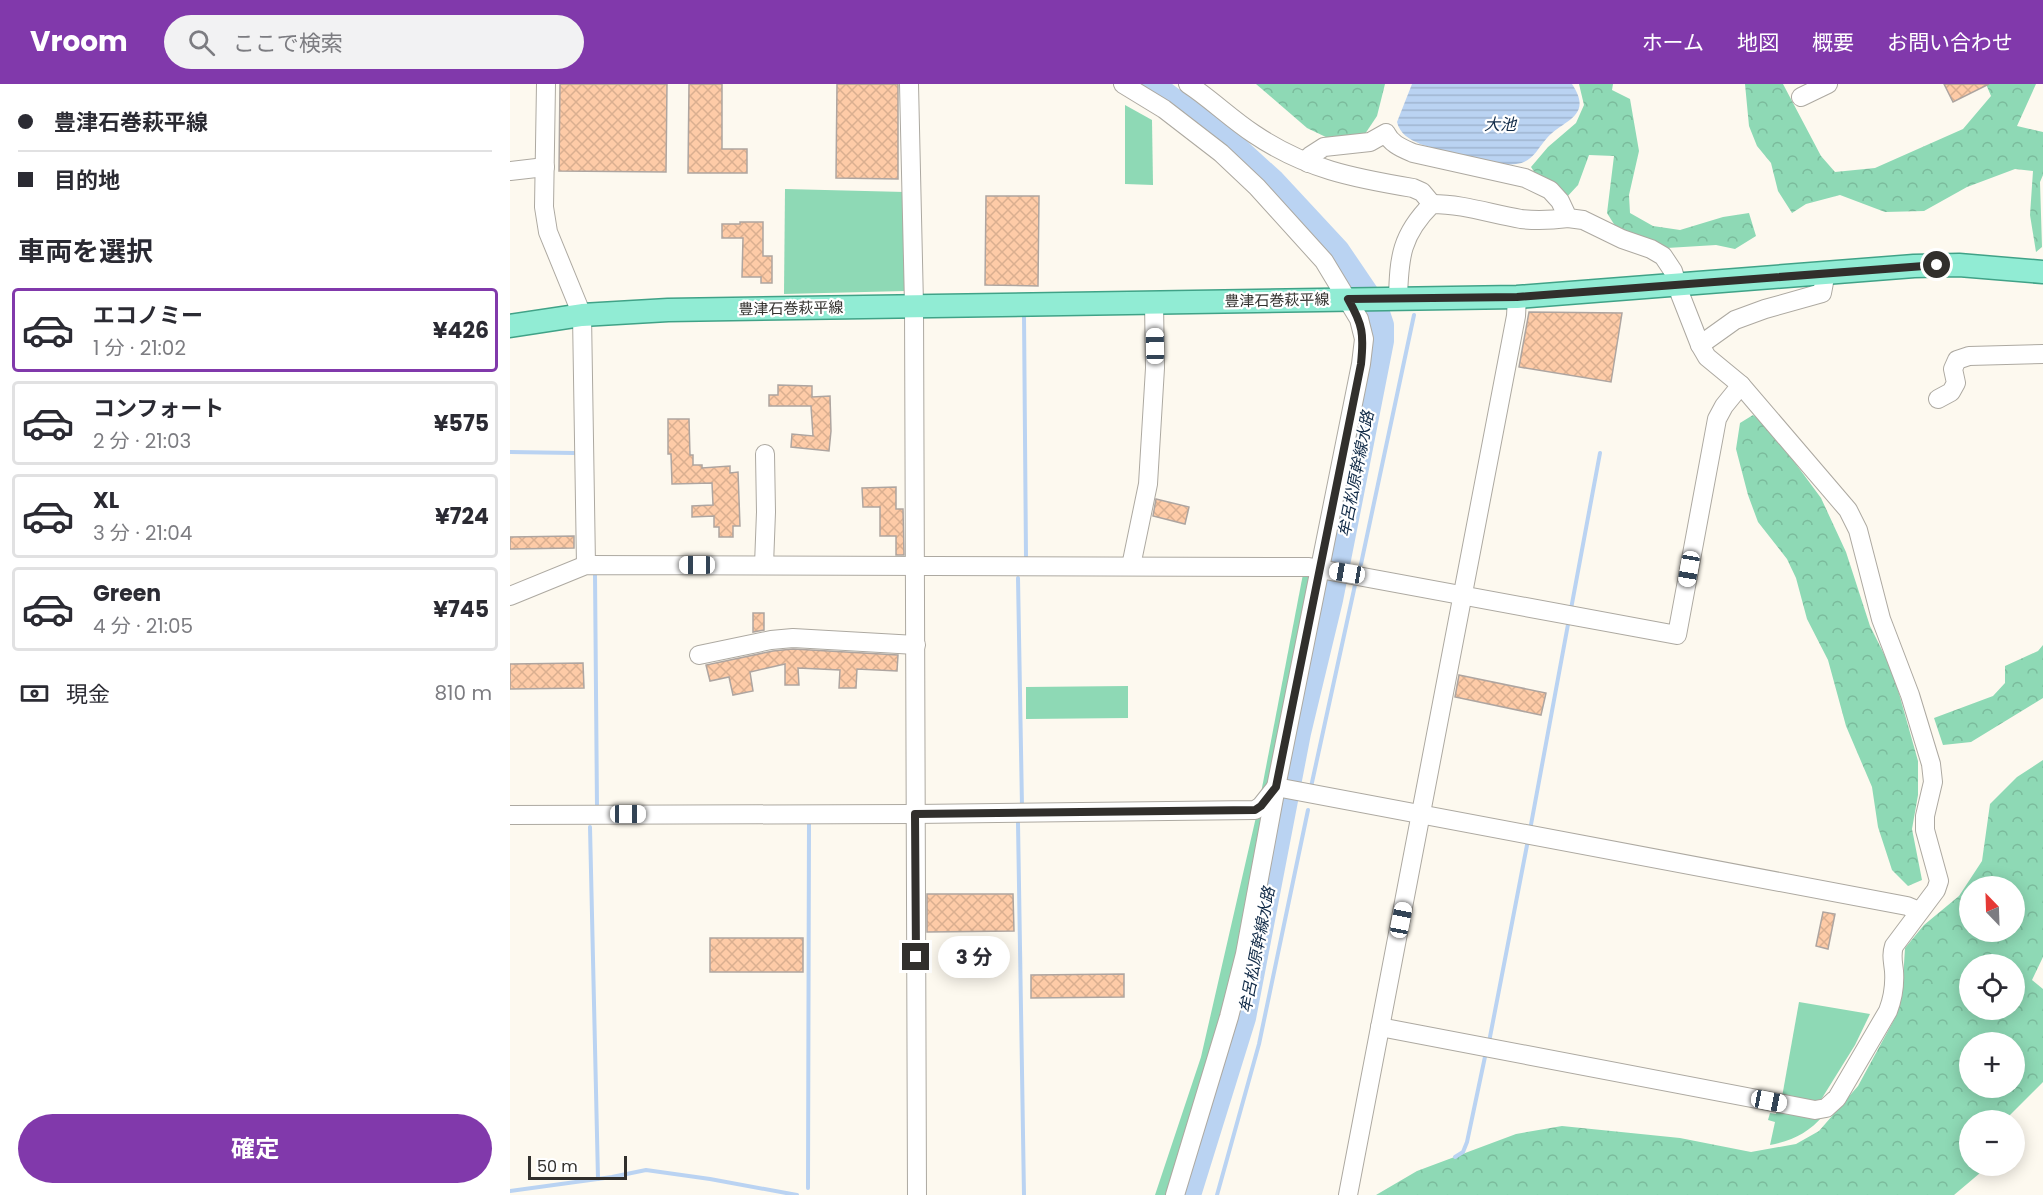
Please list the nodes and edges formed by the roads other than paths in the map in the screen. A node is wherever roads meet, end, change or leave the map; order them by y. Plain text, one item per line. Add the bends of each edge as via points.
1 (546, 84) edge
2 (909, 84) edge
3 (1123, 84) edge
4 (1188, 84) edge
5 (1828, 84) edge
6 (1801, 97) dead end
7 (1308, 163) junction
8 (545, 167) junction
9 (510, 171) edge
10 (1432, 204) junction
11 (1568, 218) junction
12 (2043, 272) edge
13 (1826, 273) junction
14 (1678, 285) junction
15 (1517, 297) junction
16 (1353, 299) junction
17 (1396, 299) junction
18 (1154, 302) junction
19 (914, 305) junction
20 (582, 315) junction
21 (510, 326) edge
22 (1700, 345) junction
23 (2043, 354) edge
24 (1741, 385) junction
25 (1938, 399) dead end
26 (765, 454) dead end
27 (586, 565) junction
28 (764, 565) junction
29 (915, 566) junction
30 (1131, 566) junction
31 (1321, 569) junction
32 (1463, 594) junction
33 (510, 596) edge
34 (916, 645) junction
35 (699, 655) dead end
36 (1278, 787) junction
37 (1422, 813) junction
38 (915, 814) junction
39 (510, 815) edge
40 (1919, 911) junction
41 (1380, 1027) junction
42 (917, 1195) edge
43 (1175, 1195) edge
44 (1348, 1195) edge

1 - 8 street
2 - 19 street
3 - 16 street via 1164,109 1221,153 1324,261
4 - 7 street via 1253,134
5 - 6 street
7 - 10 street via 1349,176 1413,188
7 - 11 street via 1324,147 1370,142 1386,133 1398,146 1413,153 1526,178 1550,190
8 - 9 street
8 - 20 street via 548,232
10 - 11 street via 1523,219
10 - 17 street via 1408,235 1401,254
11 - 14 street via 1583,220 1657,252 1669,263
12 - 13 main road, 豊津石巻萩平線 via 1959,265
13 - 14 main road, 豊津石巻萩平線
13 - 22 street via 1822,293 1735,320
14 - 15 main road, 豊津石巻萩平線
14 - 22 street
15 - 17 main road, 豊津石巻萩平線
15 - 32 street
16 - 17 main road, 豊津石巻萩平線
16 - 18 main road, 豊津石巻萩平線
16 - 31 street via 1364,339
18 - 19 main road, 豊津石巻萩平線
18 - 30 street via 1155,368 1148,484
19 - 20 main road, 豊津石巻萩平線
19 - 29 street
20 - 21 main road, 豊津石巻萩平線
20 - 27 street
22 - 24 street via 1707,357
23 - 25 street via 1969,356 1957,360 1953,369 1956,383 1951,392
24 - 32 street via 1717,419 1677,635
24 - 40 street via 1848,510 1858,530 1881,619 1931,764 1933,782 1925,830 1939,881
26 - 28 street
27 - 28 street
27 - 33 street
28 - 29 street
29 - 30 street
29 - 34 street
30 - 31 street
31 - 32 street
31 - 36 street
32 - 37 street
34 - 35 street via 793,638
34 - 38 street
36 - 37 street
36 - 38 street via 1255,810
36 - 43 street via 1245,954
37 - 40 street
37 - 41 street
38 - 39 street
38 - 42 street
40 - 41 street via 1891,954 1893,997 1888,1011 1837,1098 1826,1108 1815,1110
41 - 44 street

